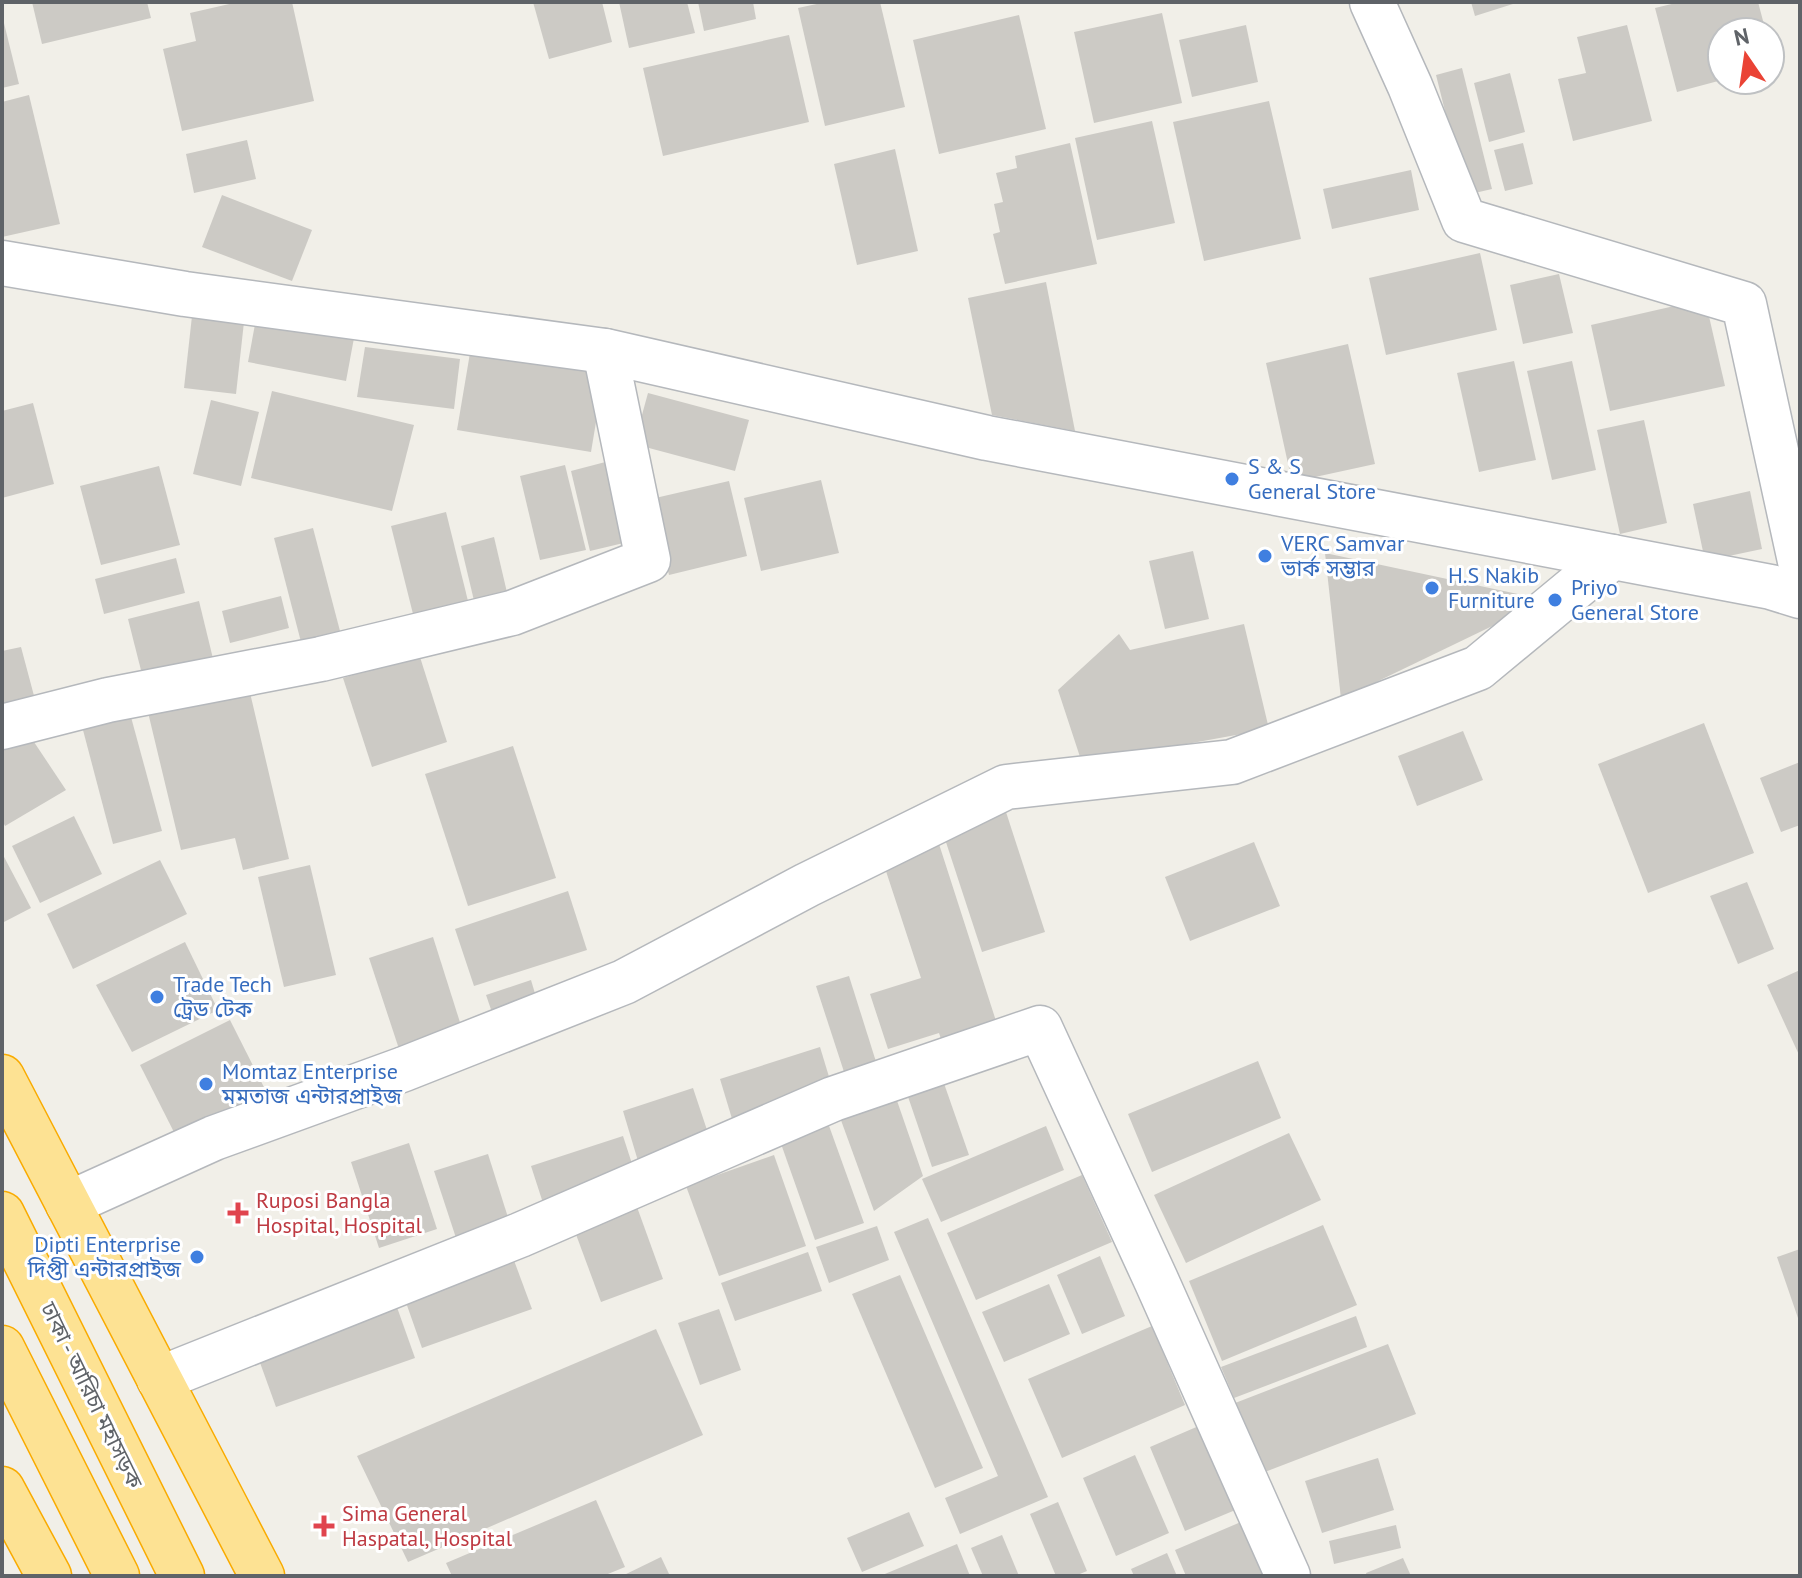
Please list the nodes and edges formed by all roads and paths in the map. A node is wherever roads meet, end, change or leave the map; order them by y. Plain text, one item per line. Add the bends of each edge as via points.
1 (1372, 2) edge
2 (2, 263) edge
3 (605, 351) junction
4 (1612, 557) junction
5 (1800, 561) edge
6 (1800, 596) edge
7 (2, 727) edge
8 (2, 1077) edge
9 (68, 1204) junction
10 (2, 1214) edge
11 (2, 1348) edge
12 (159, 1379) junction
13 (2, 1489) edge
14 (49, 1576) edge
15 (117, 1576) edge
16 (182, 1576) edge
17 (262, 1576) edge
18 (1288, 1576) edge

1 - 5 street via 1464,220 1744,304
2 - 3 street via 185,294
3 - 4 street via 987,438
3 - 7 street via 648,560 512,613
4 - 6 street
4 - 9 street via 1478,668 1232,762 1006,787 624,982 214,1138
8 - 9 highway
9 - 12 highway
10 - 16 highway, ঢাকা - আরিচা মহাসড়ক
11 - 15 highway
12 - 17 highway
12 - 18 street via 520,1235 833,1099 1040,1028
13 - 14 highway

